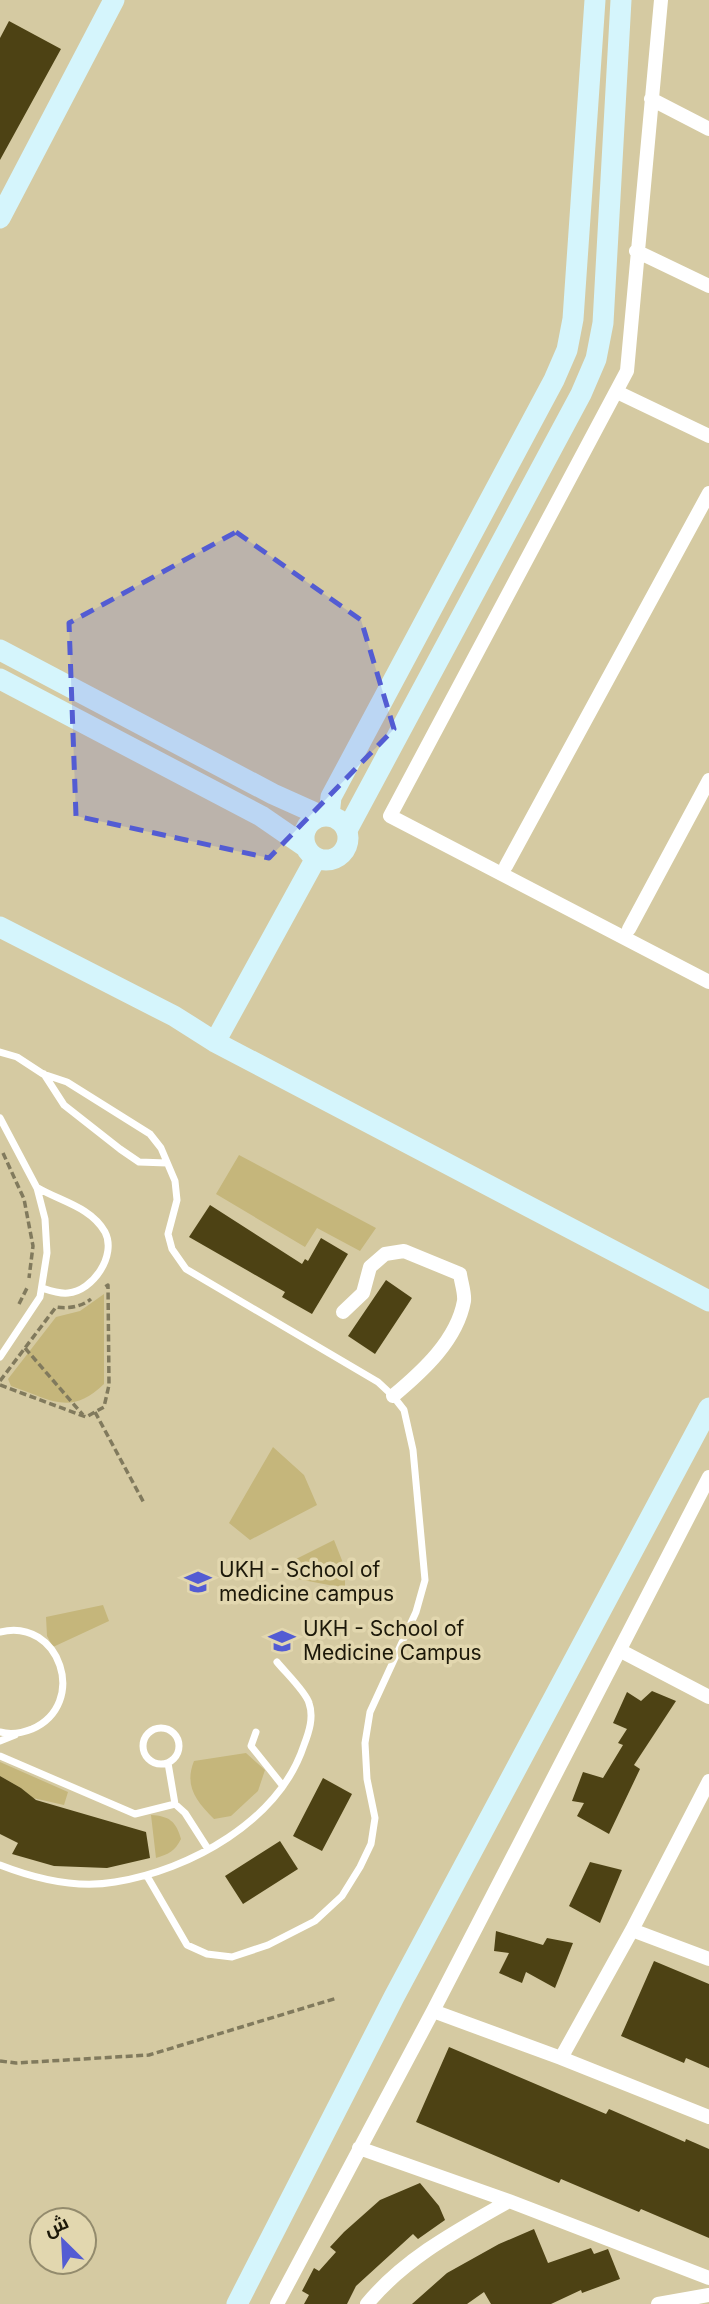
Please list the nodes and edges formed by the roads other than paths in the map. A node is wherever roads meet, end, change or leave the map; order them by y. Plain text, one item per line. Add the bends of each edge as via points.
1 (114, 0) edge
2 (595, 0) edge
3 (621, 0) edge
4 (661, 0) edge
5 (651, 99) junction
6 (709, 129) edge
7 (0, 218) edge
8 (636, 251) junction
9 (709, 286) edge
10 (617, 392) junction
11 (709, 436) edge
12 (709, 493) edge
13 (0, 650) edge
14 (0, 679) edge
15 (709, 780) edge
16 (326, 816) junction
17 (347, 830) junction
18 (311, 852) junction
19 (506, 866) dead end
20 (0, 927) edge
21 (629, 929) dead end
22 (709, 982) edge
23 (215, 1042) junction
24 (0, 1052) edge
25 (43, 1074) junction
26 (0, 1118) edge
27 (167, 1163) junction
28 (37, 1188) junction
29 (42, 1288) junction
30 (709, 1301) edge
31 (343, 1312) dead end
32 (0, 1357) edge
33 (393, 1396) junction
34 (709, 1408) edge
35 (709, 1477) edge
36 (0, 1632) edge
37 (621, 1651) junction
38 (277, 1662) dead end
39 (709, 1697) edge
40 (0, 1732) edge
41 (21, 1732) junction
42 (256, 1732) dead end
43 (0, 1741) edge
44 (0, 1756) edge
45 (168, 1763) junction
46 (709, 1780) edge
47 (283, 1786) junction
48 (175, 1804) junction
49 (208, 1849) junction
50 (0, 1865) edge
51 (147, 1876) junction
52 (632, 1930) junction
53 (709, 1959) edge
54 (433, 2011) junction
55 (561, 2058) junction
56 (709, 2117) edge
57 (359, 2148) junction
58 (509, 2201) junction
59 (709, 2278) edge
60 (709, 2295) edge
61 (237, 2304) edge
62 (277, 2304) edge
63 (367, 2304) edge
64 (658, 2304) edge

1 - 7 street
2 - 16 street via 574,311 566,350 331,797
3 - 17 street via 604,314 596,359
4 - 5 street
5 - 6 street
5 - 8 street
8 - 9 street
8 - 10 street via 627,371
10 - 11 street
10 - 22 street via 390,817
12 - 19 street
13 - 16 street via 273,794
14 - 18 street via 261,816
15 - 21 street
16 - 17 street via 337,818
16 - 18 street via 309,824 304,839
17 - 18 street via 344,852 331,860
18 - 23 street
20 - 23 street via 174,1016
23 - 30 street
24 - 25 lane via 18,1057
25 - 27 lane via 66,1082 150,1134
25 - 27 lane via 64,1105 120,1149 139,1162
26 - 28 lane
27 - 33 lane via 177,1200 168,1234 186,1269 378,1382
28 - 29 lane via 47,1253
28 - 29 lane via 82,1209 105,1232 107,1241 103,1267 86,1285 68,1293
29 - 32 lane
31 - 33 street via 363,1293 370,1267 385,1254 404,1251 460,1274 465,1298 455,1328 423,1371
33 - 51 lane via 404,1410 413,1450 425,1580 416,1612 370,1712 365,1743 375,1818 371,1844 360,1867 342,1896 315,1921 268,1945 232,1956 207,1954 187,1945
34 - 61 street via 394,1997
35 - 37 street
36 - 41 lane via 37,1636 60,1662 64,1680 53,1713 40,1725
37 - 39 street
37 - 54 street
38 - 47 lane via 309,1702 311,1725 297,1766
40 - 41 lane
41 - 43 lane
42 - 47 lane via 251,1746
44 - 48 lane via 135,1814
45 - 45 lane via 180,1749 178,1737 169,1729 156,1728 147,1735 144,1752 156,1763
45 - 48 lane
46 - 52 street
47 - 49 lane via 254,1817
48 - 49 lane
49 - 51 lane
50 - 51 lane via 69,1884
52 - 53 street
52 - 55 street
54 - 55 street
54 - 57 street
55 - 56 street
57 - 58 street
57 - 62 street
58 - 59 street
58 - 63 street via 430,2248
60 - 64 street

